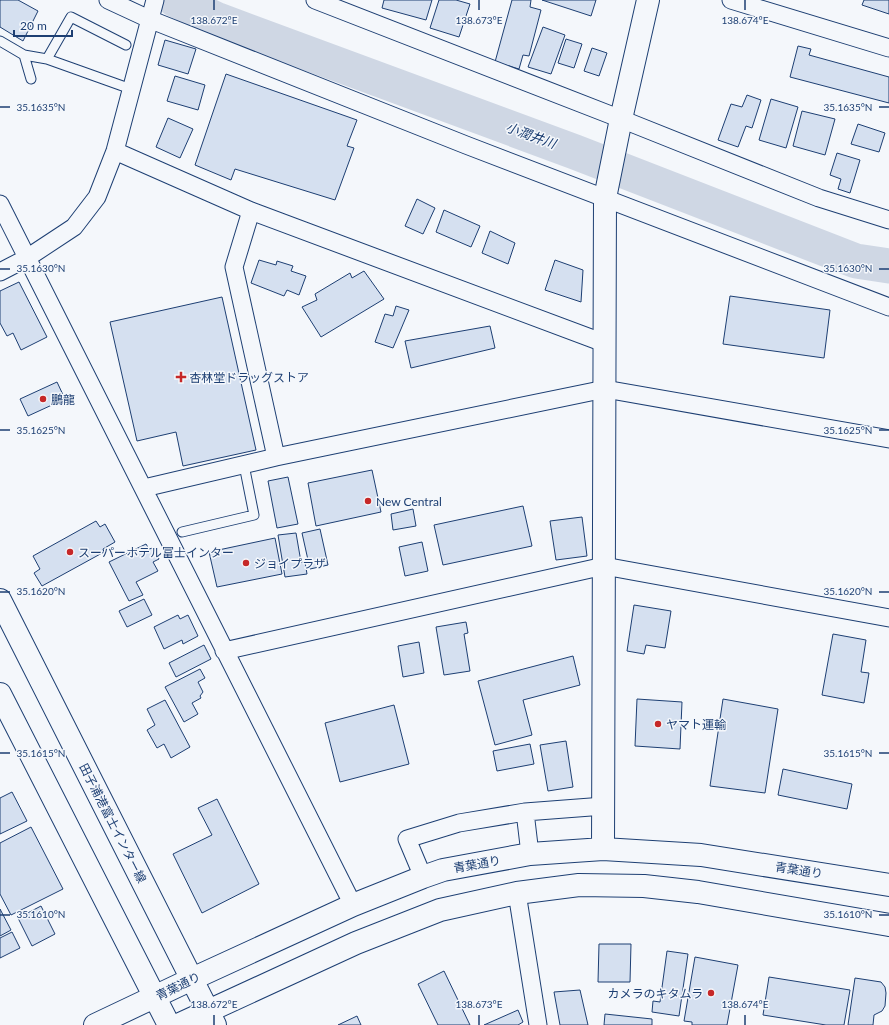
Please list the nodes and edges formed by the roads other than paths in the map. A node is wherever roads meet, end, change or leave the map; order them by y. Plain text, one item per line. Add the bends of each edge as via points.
1 (108, 0) edge
2 (155, 0) edge
3 (315, 0) edge
4 (648, 0) edge
5 (731, 0) edge
6 (149, 19) junction
7 (0, 41) edge
8 (126, 45) dead end
9 (889, 48) edge
10 (24, 55) junction
11 (48, 59) junction
12 (31, 79) dead end
13 (131, 89) junction
14 (619, 127) junction
15 (115, 151) junction
16 (606, 191) junction
17 (0, 204) edge
18 (251, 211) junction
19 (888, 217) edge
20 (27, 258) junction
21 (0, 272) edge
22 (889, 307) edge
23 (604, 343) junction
24 (605, 389) junction
25 (889, 439) edge
26 (276, 457) junction
27 (244, 465) junction
28 (144, 488) junction
29 (182, 532) dead end
30 (604, 566) junction
31 (0, 600) edge
32 (889, 618) edge
33 (224, 650) junction
34 (0, 694) edge
35 (604, 806) junction
36 (525, 812) junction
37 (603, 849) junction
38 (530, 854) junction
39 (423, 877) junction
40 (889, 885) edge
41 (517, 893) junction
42 (353, 905) junction
43 (889, 925) edge
44 (192, 979) junction
45 (154, 997) junction
46 (212, 1018) edge
47 (96, 1025) edge
48 (169, 1025) edge
49 (178, 1025) edge
50 (538, 1025) edge

1 - 6 street
2 - 6 street
3 - 14 street
4 - 14 street
5 - 9 street
6 - 13 street
6 - 16 street via 452,139
7 - 10 lane
8 - 11 lane via 71,17
10 - 11 lane
10 - 12 lane
11 - 13 lane
13 - 15 street
14 - 16 street
14 - 19 street via 819,198
15 - 18 street
15 - 20 street via 97,197 74,227
16 - 22 street
16 - 23 street
17 - 20 street
18 - 23 street
18 - 26 street via 234,267
20 - 21 street
20 - 28 street
23 - 24 street
24 - 25 street
24 - 26 street
24 - 30 street
26 - 27 street
27 - 28 street
27 - 29 lane via 254,516
28 - 33 street
30 - 32 street
30 - 33 street
30 - 35 street
31 - 44 street, 田子浦港富士インター線
33 - 42 street
34 - 45 street
35 - 36 street
35 - 37 street
36 - 38 street
36 - 39 street via 459,823 408,839
37 - 38 street, 青葉通り
37 - 40 street, 青葉通り via 701,855
38 - 39 street, 青葉通り via 443,870
39 - 42 street, 青葉通り
41 - 43 street via 579,885 644,886 698,892
41 - 46 street via 440,910 356,943
41 - 50 street
42 - 44 street, 青葉通り
44 - 45 street, 青葉通り
44 - 46 street, 田子浦港富士インター線
45 - 47 street, 青葉通り
45 - 48 street
46 - 49 street

